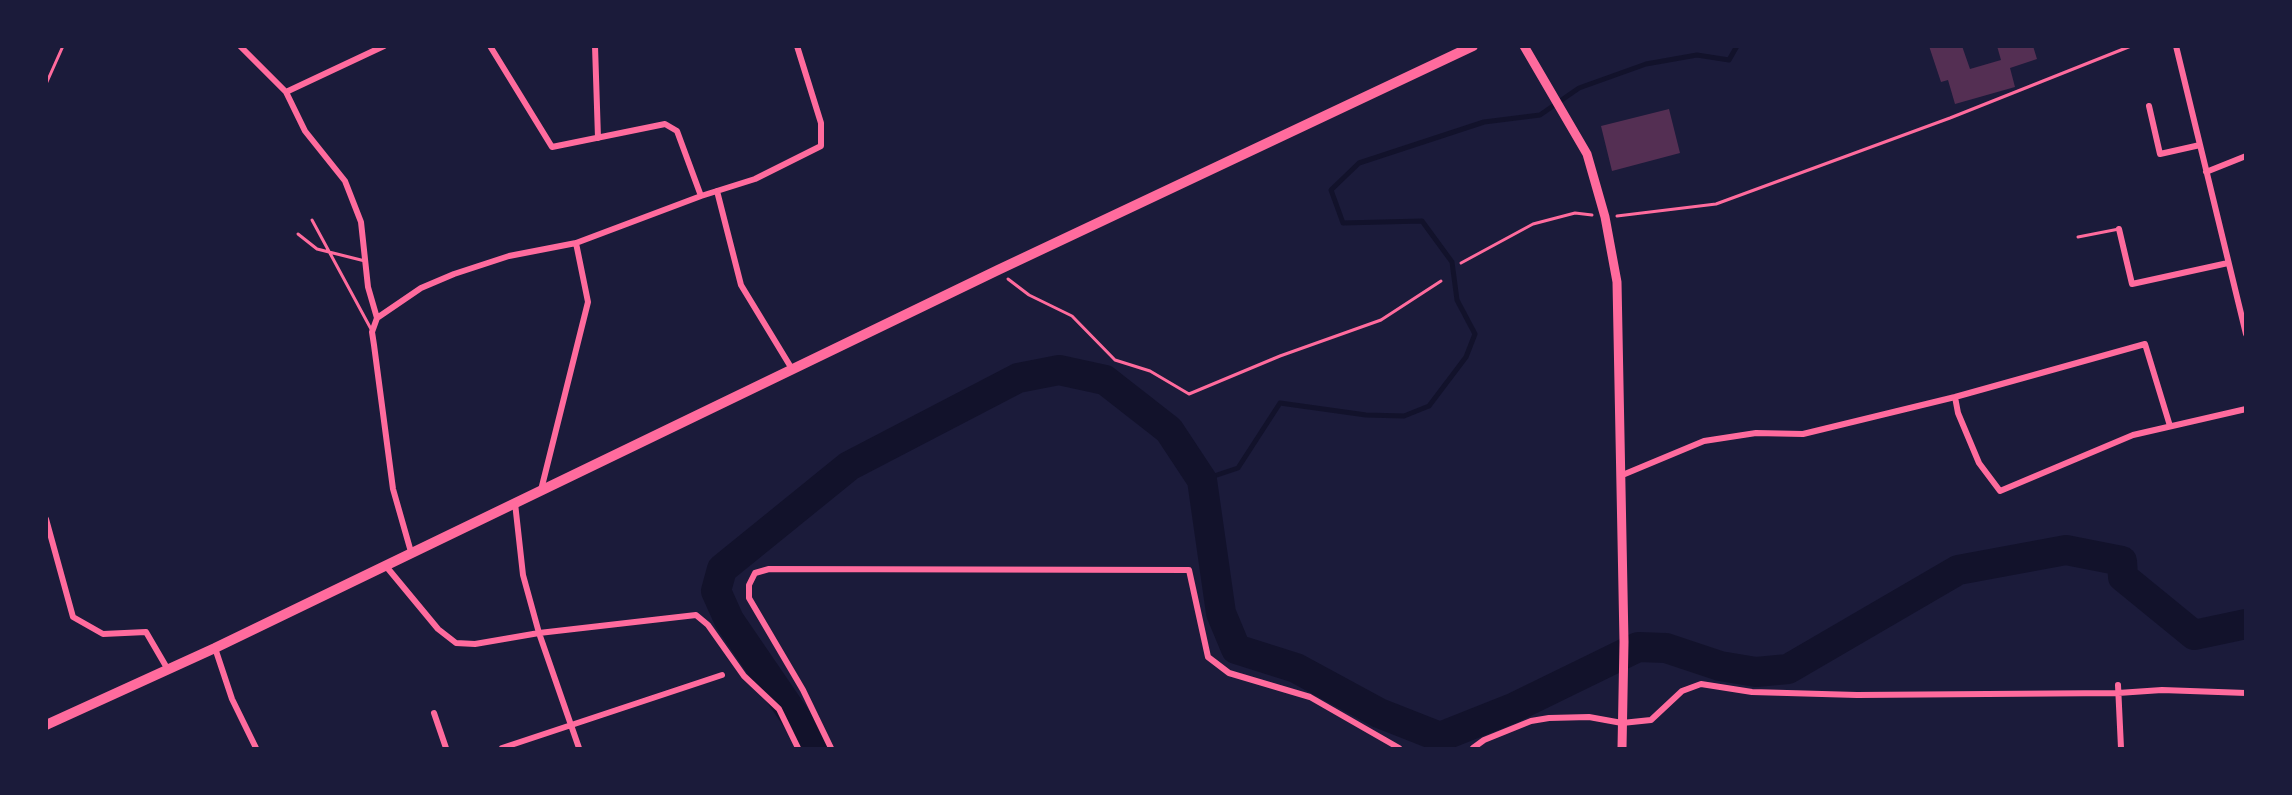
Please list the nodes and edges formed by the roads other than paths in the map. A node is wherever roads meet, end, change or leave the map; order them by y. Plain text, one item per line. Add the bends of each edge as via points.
1 (240, 46) edge
2 (384, 46) edge
3 (490, 46) edge
4 (595, 46) edge
5 (797, 46) edge
6 (1473, 46) edge
7 (1524, 46) edge
8 (2176, 46) edge
9 (286, 92) junction
10 (2149, 106) dead end
11 (598, 138) junction
12 (2200, 145) junction
13 (2246, 156) edge
14 (2206, 172) junction
15 (717, 191) junction
16 (701, 196) junction
17 (312, 220) dead end
18 (2119, 229) joint
19 (298, 234) dead end
20 (2078, 237) dead end
21 (576, 243) junction
22 (327, 252) junction
23 (366, 262) junction
24 (2228, 263) junction
25 (377, 318) junction
26 (2244, 325) edge
27 (372, 332) junction
28 (2246, 334) edge
29 (792, 369) junction
30 (1955, 397) junction
31 (2246, 409) edge
32 (2170, 426) junction
33 (1620, 477) junction
34 (542, 490) junction
35 (515, 502) junction
36 (46, 519) edge
37 (411, 552) junction
38 (385, 565) junction
39 (539, 633) junction
40 (215, 648) junction
41 (166, 668) junction
42 (722, 675) dead end
43 (2118, 689) junction
44 (2246, 693) edge
45 (434, 713) dead end
46 (1622, 723) junction
47 (46, 724) edge
48 (571, 725) junction
49 (256, 748) edge
50 (446, 748) edge
51 (502, 748) edge
52 (579, 748) edge
53 (798, 748) edge
54 (831, 748) edge
55 (1398, 748) edge
56 (1473, 748) edge
57 (1622, 748) edge
58 (2121, 748) edge

1 - 9 street
2 - 9 street
3 - 11 street via 552,147
4 - 11 street
5 - 15 street via 821,123 820,146 755,179
6 - 29 main road
7 - 33 main road via 1587,154 1605,217 1617,282
8 - 12 street
9 - 23 street via 305,132 345,182 361,222
10 - 12 street via 2160,154
11 - 16 street via 665,124 677,131
12 - 14 street
13 - 14 street
14 - 24 street
15 - 16 street
15 - 29 street via 741,285
16 - 21 street
17 - 22 lane
18 - 20 lane
18 - 24 street via 2132,284
19 - 22 lane
21 - 25 street via 509,256 454,274 421,288
21 - 34 street via 588,302
22 - 23 lane
22 - 27 lane
23 - 25 street
24 - 26 street
25 - 27 street
26 - 28 street
27 - 37 street via 393,489
29 - 34 main road
30 - 32 street via 2145,344
30 - 32 street via 1979,463 2000,491 2133,435
30 - 33 street via 1803,434 1756,434 1704,441
31 - 32 street
33 - 46 main road
34 - 35 main road
35 - 37 main road
35 - 39 street via 523,575
36 - 41 street via 73,617 103,634 146,632
37 - 38 main road
38 - 39 street via 438,629 456,643 476,644
38 - 40 main road
39 - 48 street
39 - 53 street via 696,615 708,625 744,676 779,709
40 - 41 main road
40 - 49 street via 232,699
41 - 47 main road
42 - 48 street
43 - 44 street
43 - 46 street via 1857,695 1752,692 1701,684 1682,691 1651,720
43 - 58 street
45 - 50 street
46 - 56 street via 1589,717 1531,721
46 - 57 main road
48 - 51 street
48 - 52 street
54 - 55 street via 798,680 749,598 749,585 755,573 769,569 1189,570 1208,657 1229,673 1310,697

